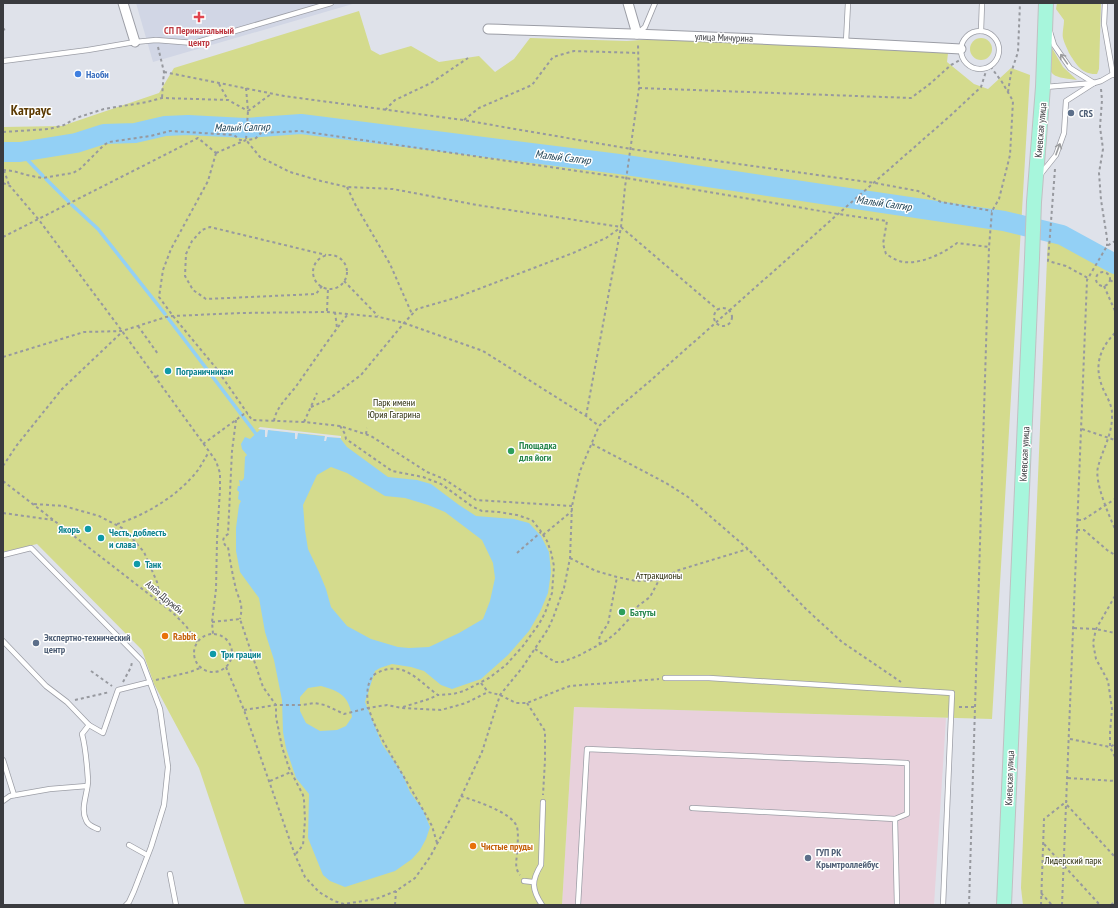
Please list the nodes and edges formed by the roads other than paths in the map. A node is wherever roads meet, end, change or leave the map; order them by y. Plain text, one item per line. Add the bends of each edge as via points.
1 (123, 3) edge
2 (331, 3) edge
3 (628, 3) edge
4 (655, 3) edge
5 (848, 3) edge
6 (982, 3) edge
7 (1046, 3) edge
8 (1105, 3) edge
9 (317, 5) edge
10 (1045, 18) junction
11 (488, 29) dead end
12 (981, 31) junction
13 (637, 34) junction
14 (135, 42) junction
15 (846, 42) junction
16 (960, 49) junction
17 (3, 61) edge
18 (1114, 74) edge
19 (1094, 83) junction
20 (1043, 87) junction
21 (1036, 180) junction
22 (3, 555) edge
23 (3, 641) edge
24 (665, 678) road end
25 (150, 682) junction
26 (89, 725) junction
27 (3, 760) edge
28 (87, 786) junction
29 (14, 796) junction
30 (3, 801) edge
31 (543, 802) road end
32 (692, 808) dead end
33 (895, 819) junction
34 (98, 828) dead end
35 (129, 845) dead end
36 (147, 855) junction
37 (170, 874) dead end
38 (524, 881) road end
39 (533, 882) junction
40 (126, 905) edge
41 (176, 905) edge
42 (542, 905) edge
43 (578, 905) edge
44 (897, 905) edge
45 (943, 905) edge
46 (1004, 905) edge

1 - 14 street
2 - 9 lane
3 - 13 street
4 - 13 lane via 646,27
5 - 15 lane
6 - 12 lane
7 - 10 main road, Киевская улица
8 - 18 lane via 1104,24
9 - 14 lane via 194,43 156,40
19 -> 10 lane via 1070,68 1054,45
10 - 20 main road, Киевская улица
11 - 13 street, улица Мичурина
12 - 16 lane via 973,32 966,37
12 - 16 lane via 994,38 998,46 996,61 988,67 973,68 965,63
13 - 15 street, улица Мичурина
14 - 17 lane
15 - 16 street, улица Мичурина
18 - 19 lane
19 - 20 lane
21 -> 19 lane via 1056,156 1064,133 1066,101
20 - 21 main road, Киевская улица
21 - 46 main road, Киевская улица
22 - 25 lane via 30,548 142,661
23 - 26 lane via 46,686 67,702
24 - 45 lane via 709,678 952,693
25 - 26 lane via 118,690 103,734
25 - 36 lane via 160,709 168,767 164,805
26 - 28 lane via 82,734
27 - 29 lane
28 - 29 lane via 50,789
28 - 34 lane via 84,814 86,822
29 - 30 lane
31 - 39 lane via 541,865
32 - 33 lane
33 - 43 lane via 907,814 907,763 587,749
33 - 44 lane
35 - 36 lane
36 - 40 lane
37 - 41 lane
38 - 39 lane
39 - 42 lane

